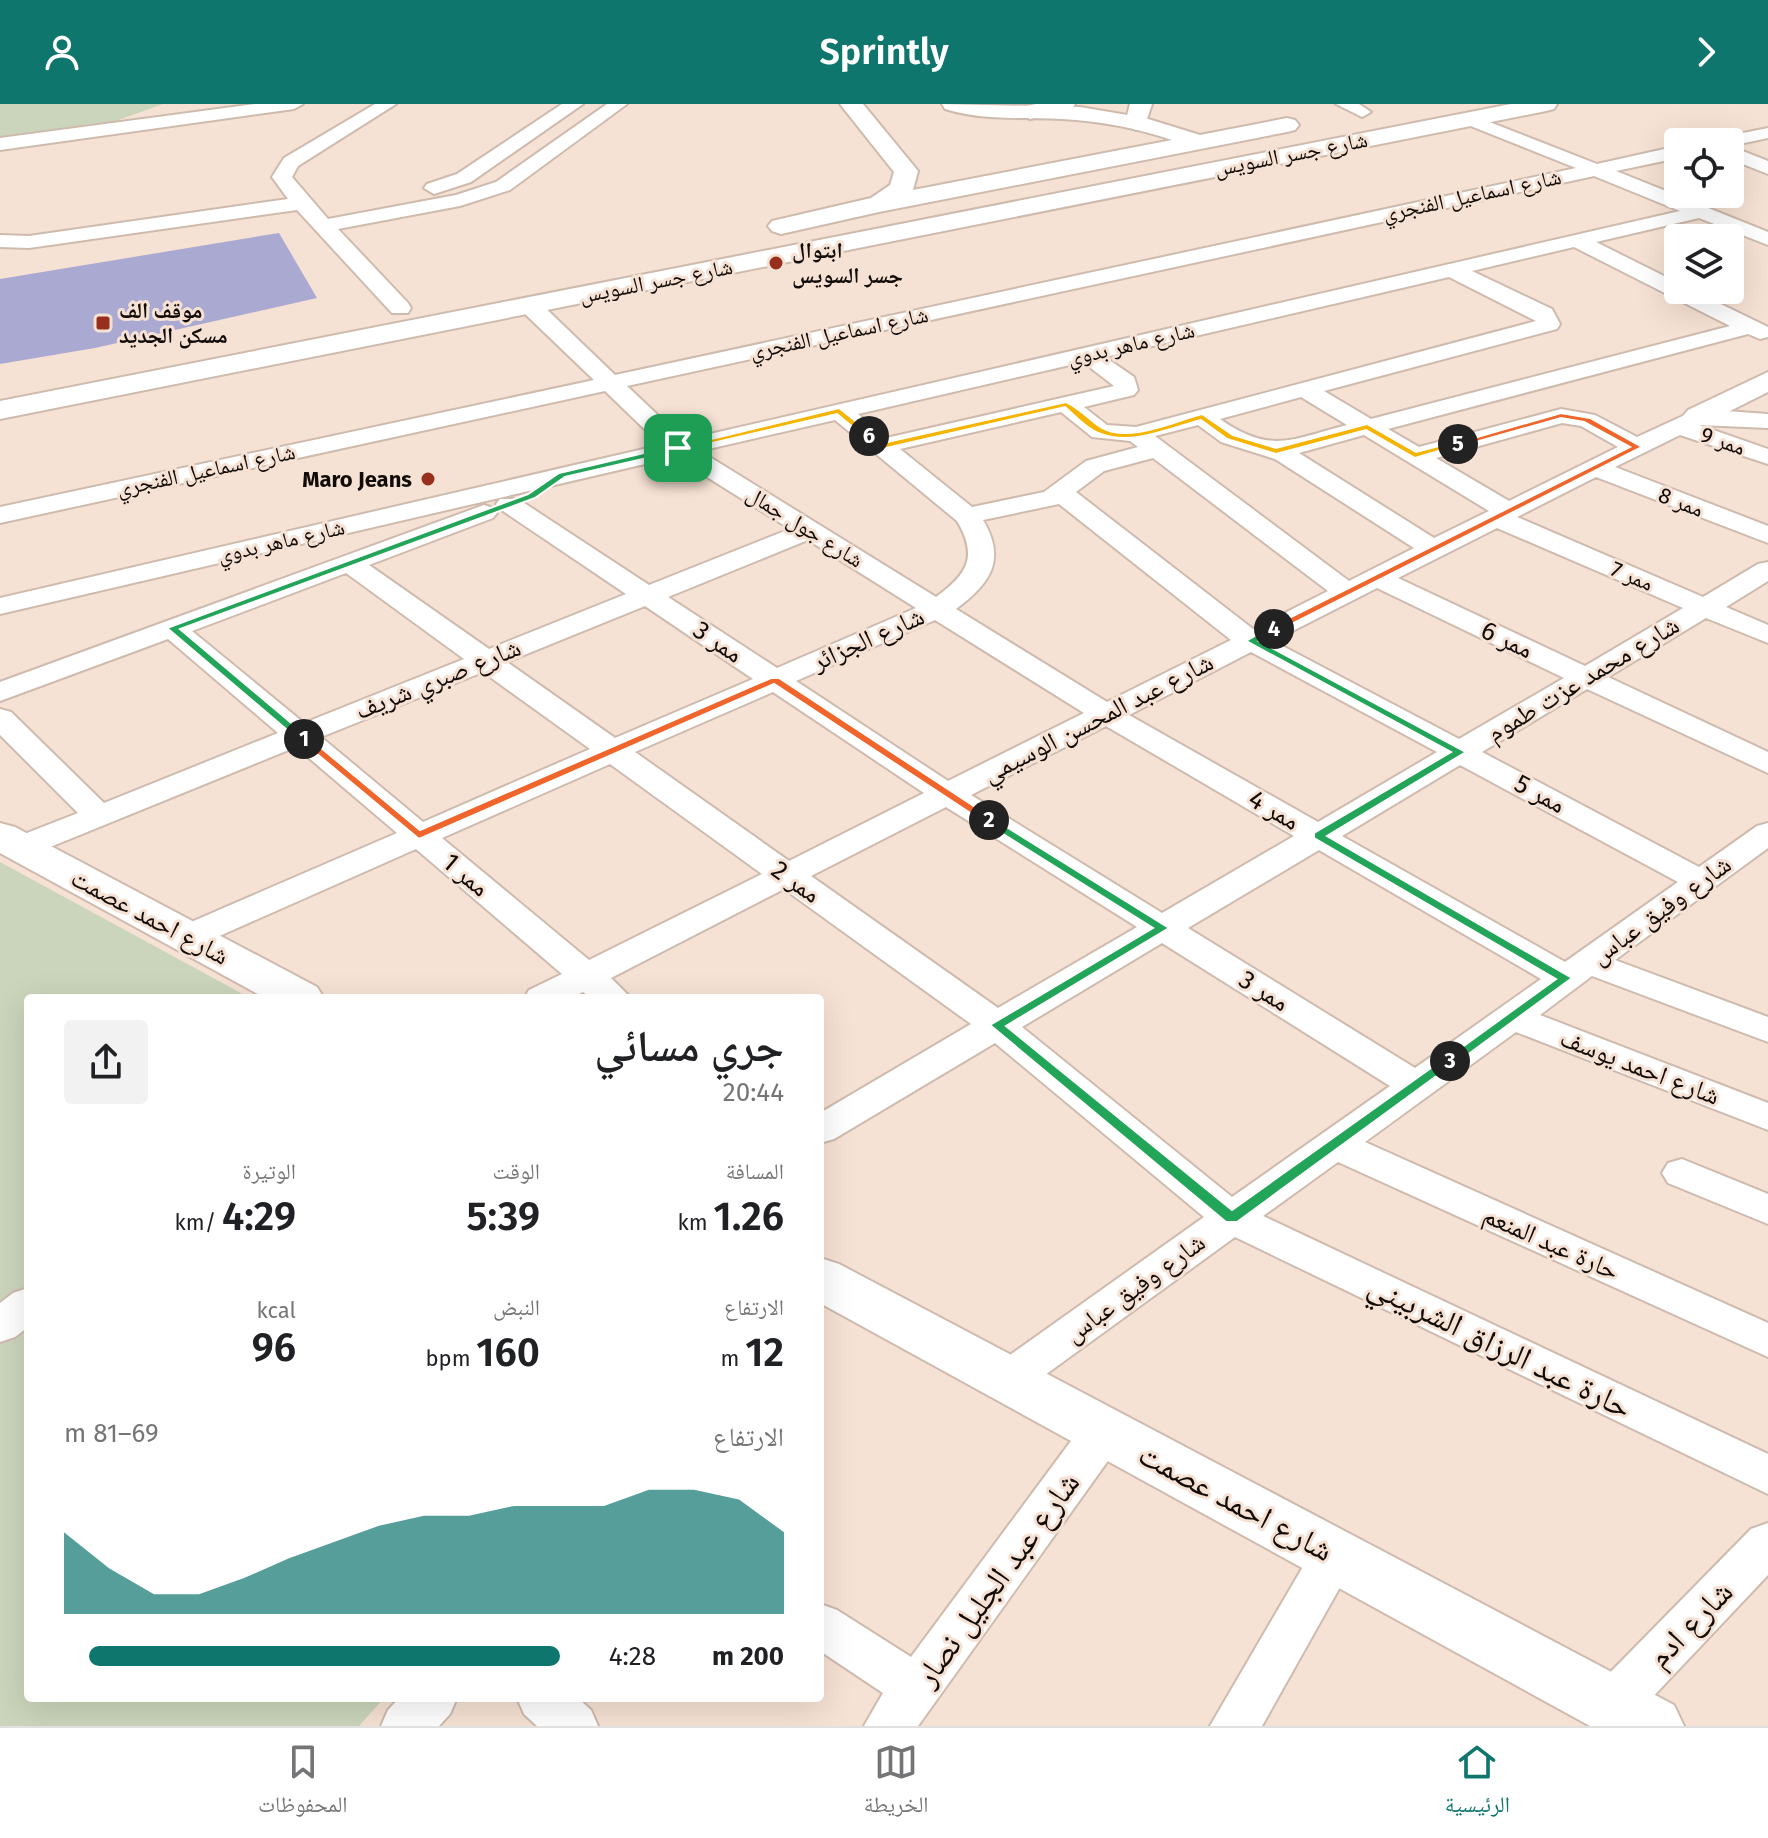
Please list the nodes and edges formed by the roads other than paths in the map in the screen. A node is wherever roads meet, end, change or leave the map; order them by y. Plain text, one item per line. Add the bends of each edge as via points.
1 (294, 104) edge
2 (387, 104) edge
3 (574, 104) edge
4 (618, 104) edge
5 (851, 104) edge
6 (953, 104) edge
7 (1064, 104) edge
8 (1546, 104) edge
9 (1392, 107) dead end
10 (1030, 112) junction
11 (1338, 113) edge
12 (1139, 114) edge
13 (1469, 119) junction
14 (1768, 133) edge
15 (1744, 138) edge
16 (1197, 142) junction
17 (0, 144) edge
18 (1664, 155) edge
19 (1744, 158) edge
20 (1768, 168) edge
21 (1594, 169) junction
22 (879, 204) junction
23 (1701, 212) junction
24 (312, 214) junction
25 (761, 231) dead end
26 (1762, 232) edge
27 (0, 241) edge
28 (1577, 241) junction
29 (701, 245) dead end
30 (1452, 270) junction
31 (530, 306) junction
32 (400, 308) junction
33 (1759, 331) edge
34 (1086, 354) junction
35 (97, 365) dead end
36 (1768, 381) edge
37 (610, 382) junction
38 (1305, 390) junction
39 (1066, 404) junction
40 (0, 410) edge
41 (839, 411) junction
42 (1202, 417) junction
43 (1688, 421) junction
44 (1768, 421) edge
45 (1367, 427) junction
46 (1136, 434) junction
47 (882, 446) junction
48 (1637, 447) junction
49 (678, 448) junction
50 (1157, 450) junction
51 (1276, 451) junction
52 (1415, 456) junction
53 (1768, 457) edge
54 (1594, 468) junction
55 (562, 475) junction
56 (1061, 493) junction
57 (509, 504) junction
58 (0, 515) edge
59 (1502, 515) junction
60 (967, 516) junction
61 (810, 530) junction
62 (1768, 535) edge
63 (1433, 549) junction
64 (349, 563) junction
65 (1768, 570) edge
66 (1377, 578) junction
67 (1347, 592) junction
68 (647, 595) junction
69 (0, 606) edge
70 (1704, 608) junction
71 (937, 609) junction
72 (172, 628) junction
73 (1768, 635) edge
74 (1251, 641) junction
75 (486, 660) junction
76 (1586, 677) junction
77 (775, 680) junction
78 (0, 692) edge
79 (1106, 714) junction
80 (0, 718) edge
81 (299, 735) junction
82 (612, 751) junction
83 (1460, 752) junction
84 (1768, 764) edge
85 (947, 794) junction
86 (98, 815) junction
87 (1768, 833) edge
88 (419, 835) junction
89 (1318, 836) junction
90 (10, 842) edge
91 (786, 875) junction
92 (1701, 881) junction
93 (1162, 928) junction
94 (187, 937) junction
95 (1577, 970) junction
96 (586, 975) junction
97 (294, 994) edge
98 (550, 994) edge
99 (608, 994) edge
100 (1512, 1017) junction
101 (997, 1025) junction
102 (1768, 1030) edge
103 (1416, 1085) junction
104 (1768, 1117) edge
105 (824, 1128) edge
106 (1334, 1144) junction
107 (1682, 1173) dead end
108 (1768, 1210) edge
109 (1231, 1218) junction
110 (824, 1282) edge
111 (24, 1307) edge
112 (0, 1326) edge
113 (1768, 1341) edge
114 (1008, 1379) junction
115 (1104, 1431) junction
116 (1768, 1475) edge
117 (1768, 1543) edge
118 (1335, 1555) junction
119 (824, 1629) edge
120 (428, 1702) edge
121 (546, 1702) edge
122 (903, 1707) edge
123 (1632, 1715) edge
124 (406, 1726) edge
125 (573, 1726) edge
126 (1235, 1726) edge

1 - 17 street
2 - 24 street via 284,169 285,185
3 - 24 street via 464,178
4 - 24 street via 493,190 460,200
5 - 22 main road via 906,171 902,188
6 - 10 main road via 990,112
7 - 10 street
8 - 13 main road, شارع جسر السويس
9 - 11 main road, شارع جسر السويس
10 - 12 main road
11 - 16 main road, شارع جسر السويس
12 - 16 main road
13 - 21 street
13 - 31 main road, شارع جسر السويس
14 - 15 street
16 - 22 main road, شارع جسر السويس
18 - 21 street, شارع اسماعيل الفنجري
19 - 20 street
21 - 23 street
21 - 37 street, شارع اسماعيل الفنجري
22 - 25 main road, شارع جسر السويس
23 - 26 street
23 - 28 street, شارع ماهر بدوي
24 - 27 street
24 - 32 street
28 - 30 street, شارع ماهر بدوي
28 - 33 street
29 - 32 main road, شارع جسر السويس
30 - 34 street, شارع ماهر بدوي
30 - 38 street via 1544,314 1549,324
31 - 37 street, شارع جول جمال
31 - 40 main road, شارع جسر السويس
32 - 35 main road, شارع جسر السويس
33 - 45 street
34 - 39 street via 1128,387
34 - 41 street, شارع ماهر بدوي
36 - 43 street, شارع عبد المحسن الوسيمي
37 - 49 street, شارع جول جمال
37 - 58 street, شارع اسماعيل الفنجري
38 - 42 street
38 - 45 street, ممر 7
39 - 46 street via 1101,432
39 - 47 street
41 - 47 street, شارع الجزائر
41 - 49 street, شارع ماهر بدوي
42 - 46 street
42 - 51 street via 1230,437
43 - 44 street
43 - 48 street, شارع عبد المحسن الوسيمي
43 - 53 street, ممر 9
45 - 51 street
45 - 52 street, ممر 7
46 - 50 street
47 - 60 street, شارع الجزائر
48 - 52 street via 1587,420 1561,416
48 - 54 street, شارع عبد المحسن الوسيمي
49 - 55 street, شارع ماهر بدوي
49 - 61 street, شارع جول جمال
50 - 56 street via 1095,466
50 - 67 street
51 - 63 street
52 - 59 street, ممر 7
54 - 59 street, شارع عبد المحسن الوسيمي
54 - 62 street, ممر 8
55 - 57 street, شارع ماهر بدوي
55 - 69 street, شارع ماهر بدوي
56 - 60 street
56 - 74 street, ممر 5
57 - 64 street, شارع ماهر بدوي
57 - 68 street, ممر 3
59 - 63 street, شارع عبد المحسن الوسيمي
59 - 70 street, ممر 7
60 - 71 street, شارع الجزائر via 983,548 981,568 967,588
61 - 68 street, شارع صبري شريف
61 - 71 street, شارع جول جمال
63 - 66 street, شارع عبد المحسن الوسيمي
64 - 72 street, شارع ماهر بدوي
64 - 75 street, ممر 2
65 - 70 street, شارع محمد عزت طموم
66 - 67 street, شارع عبد المحسن الوسيمي
66 - 76 street, ممر 6
67 - 74 street, شارع عبد المحسن الوسيمي
68 - 75 street, شارع صبري شريف
68 - 77 street, ممر 3
70 - 73 street, ممر 7
70 - 76 street, شارع محمد عزت طموم
71 - 77 street, شارع الجزائر
71 - 79 street, شارع جول جمال
72 - 78 street, شارع ماهر بدوي
72 - 81 street, ممر 1
74 - 79 street, شارع عبد المحسن الوسيمي
74 - 83 street, ممر 5
75 - 81 street, شارع صبري شريف
75 - 82 street, ممر 2
76 - 83 street, شارع محمد عزت طموم
76 - 84 street, ممر 6
77 - 82 street, شارع الجزائر
77 - 85 street, ممر 3
79 - 85 street, شارع عبد المحسن الوسيمي
79 - 89 street, ممر 4
80 - 86 street
81 - 86 street, شارع صبري شريف
81 - 88 street, ممر 1
82 - 88 street, شارع الجزائر
82 - 91 street, ممر 2
83 - 89 street, شارع محمد عزت طموم
83 - 92 street, ممر 5
85 - 91 street, شارع عبد المحسن الوسيمي
85 - 93 street, ممر 3
86 - 90 street, شارع صبري شريف
87 - 92 street, شارع وفيق عباس
88 - 94 street, شارع الجزائر
88 - 96 street, ممر 1
89 - 93 street, شارع محمد عزت طموم
89 - 95 street, ممر 4
90 - 94 main road, شارع احمد عصمت
91 - 96 street, شارع عبد المحسن الوسيمي
91 - 101 street, ممر 2
92 - 95 street, شارع وفيق عباس
93 - 101 street, شارع محمد عزت طموم
93 - 103 street, ممر 3
94 - 97 main road, شارع احمد عصمت
95 - 100 street, شارع وفيق عباس
95 - 102 street, ممر 4
96 - 98 street, شارع عبد المحسن الوسيمي
96 - 99 street, ممر 1
100 - 103 street, شارع وفيق عباس
100 - 104 street, شارع احمد يوسف
101 - 105 street, شارع محمد عزت طموم
101 - 109 street, ممر 2
103 - 106 street, شارع وفيق عباس
106 - 109 street, شارع وفيق عباس
106 - 113 street, حارة عبد المنعم
107 - 108 street
109 - 114 street, شارع وفيق عباس
109 - 116 street, حارة عبد الرزاق الشربيني
110 - 114 main road, شارع احمد عصمت
111 - 112 street
114 - 115 main road, شارع احمد عصمت
115 - 118 main road, شارع احمد عصمت
115 - 122 street, شارع عبد الجليل نصار
117 - 123 street, شارع ادم
118 - 123 main road, شارع احمد عصمت
118 - 126 street
119 - 122 street
120 - 124 street
121 - 125 street

